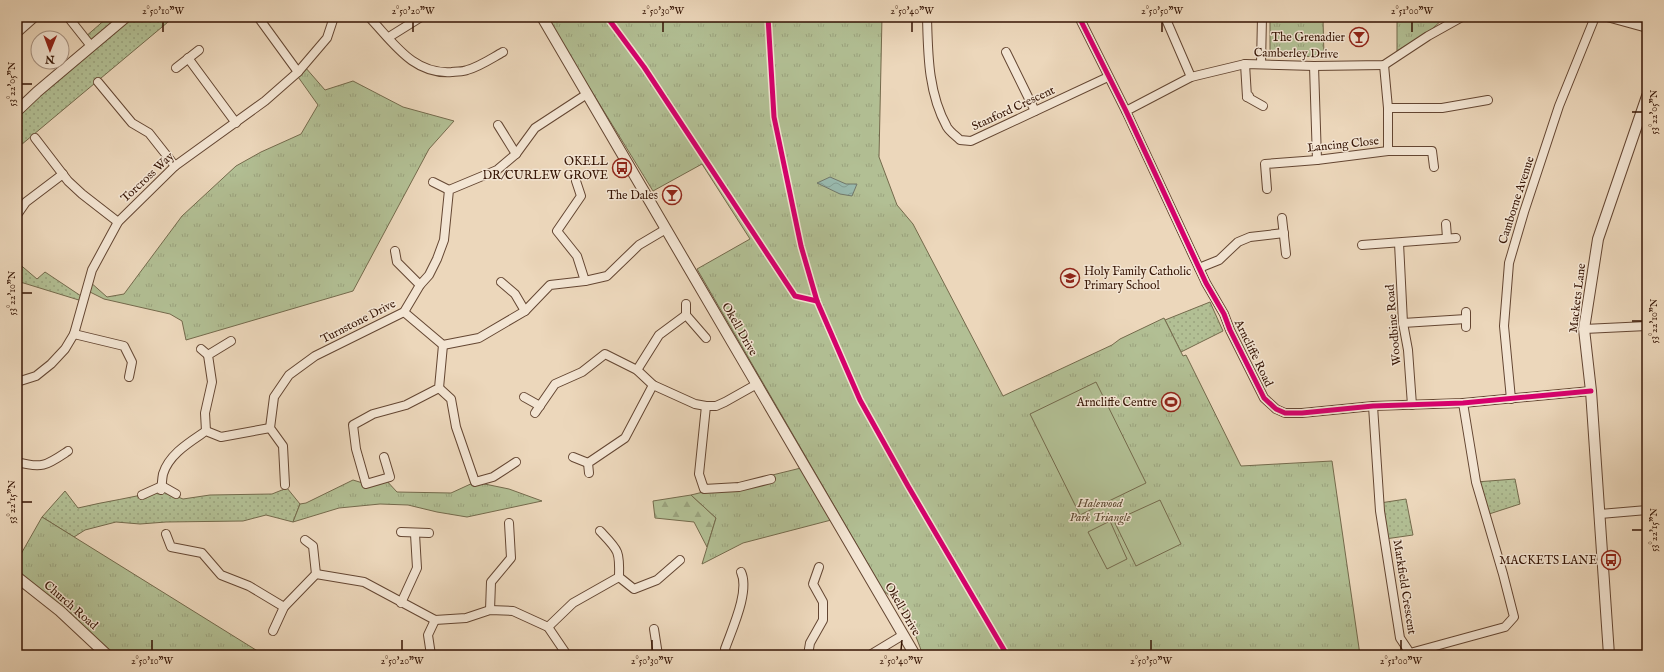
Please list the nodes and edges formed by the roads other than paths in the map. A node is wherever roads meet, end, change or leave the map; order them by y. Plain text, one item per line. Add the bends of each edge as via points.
1 (35, 17) edge
2 (68, 17) edge
3 (126, 17) edge
4 (258, 17) edge
5 (334, 17) edge
6 (368, 17) edge
7 (421, 17) edge
8 (542, 17) edge
9 (927, 17) edge
10 (1079, 17) edge
11 (1165, 17) edge
12 (1262, 17) edge
13 (1462, 17) edge
14 (1595, 17) edge
15 (1607, 17) edge
16 (1647, 28) edge
17 (17, 33) edge
18 (388, 38) junction
19 (91, 46) junction
20 (199, 50) dead end
21 (503, 52) dead end
22 (1006, 52) dead end
23 (188, 58) junction
24 (1244, 64) junction
25 (1261, 64) junction
26 (1384, 65) junction
27 (1314, 66) junction
28 (176, 68) dead end
29 (298, 72) junction
30 (1108, 77) junction
31 (1191, 77) junction
32 (98, 82) dead end
33 (587, 94) junction
34 (1647, 96) edge
35 (1488, 100) dead end
36 (1263, 106) dead end
37 (1388, 108) junction
38 (17, 111) edge
39 (1035, 111) junction
40 (1126, 111) junction
41 (236, 123) junction
42 (498, 125) dead end
43 (35, 138) dead end
44 (1388, 151) junction
45 (516, 154) junction
46 (1317, 160) junction
47 (175, 166) junction
48 (1434, 167) dead end
49 (63, 174) junction
50 (576, 181) dead end
51 (433, 182) dead end
52 (1267, 189) dead end
53 (449, 190) junction
54 (17, 215) edge
55 (1282, 218) dead end
56 (118, 222) junction
57 (1446, 224) dead end
58 (666, 229) junction
59 (1284, 234) junction
60 (1399, 243) junction
61 (1362, 245) dead end
62 (395, 251) dead end
63 (1286, 254) dead end
64 (1199, 268) junction
65 (585, 281) junction
66 (501, 282) dead end
67 (420, 284) junction
68 (686, 304) dead end
69 (525, 311) junction
70 (404, 312) junction
71 (686, 316) junction
72 (1466, 320) dead end
73 (1404, 323) junction
74 (1647, 326) edge
75 (1584, 329) junction
76 (74, 334) junction
77 (706, 338) dead end
78 (231, 341) dead end
79 (443, 345) junction
80 (202, 349) dead end
81 (208, 355) junction
82 (637, 370) junction
83 (129, 377) dead end
84 (17, 382) edge
85 (757, 384) junction
86 (652, 385) junction
87 (439, 388) junction
88 (1591, 391) junction
89 (524, 397) dead end
90 (1511, 399) junction
91 (1463, 403) junction
92 (1412, 405) junction
93 (706, 406) junction
94 (1373, 406) junction
95 (270, 428) junction
96 (206, 431) junction
97 (68, 451) dead end
98 (384, 457) dead end
99 (573, 457) dead end
100 (17, 462) edge
101 (516, 462) dead end
102 (588, 463) junction
103 (589, 473) dead end
104 (771, 479) dead end
105 (285, 484) dead end
106 (161, 488) junction
107 (176, 494) dead end
108 (142, 495) dead end
109 (1647, 510) edge
110 (1600, 514) junction
111 (509, 523) dead end
112 (600, 531) dead end
113 (401, 532) dead end
114 (429, 533) dead end
115 (166, 534) dead end
116 (415, 534) junction
117 (305, 540) dead end
118 (680, 560) dead end
119 (819, 568) dead end
120 (741, 572) dead end
121 (316, 574) junction
122 (17, 577) edge
123 (619, 577) junction
124 (401, 603) junction
125 (284, 607) junction
126 (490, 610) junction
127 (435, 620) junction
128 (548, 627) junction
129 (654, 629) dead end
130 (273, 631) dead end
131 (903, 634) junction
132 (107, 655) edge
133 (431, 655) edge
134 (566, 655) edge
135 (658, 655) edge
136 (726, 655) edge
137 (808, 655) edge
138 (870, 655) edge
139 (915, 655) edge
140 (1608, 655) edge

1 - 17 street
2 - 19 street
3 - 19 street
4 - 29 street
5 - 29 street, Torcross Way via 327,38
6 - 18 street
7 - 18 street
8 - 33 street, Okell Drive
9 - 39 street, Stanford Crescent via 932,88 948,127 960,140 971,141
10 - 30 street, Arncliffe Road
11 - 31 street
12 - 25 street
13 - 26 street
14 - 90 street, Camborne Avenue via 1559,106 1509,263 1504,326
15 - 16 street
18 - 21 street via 418,66 443,72 467,70
19 - 38 street
20 - 23 street
22 - 39 street
23 - 28 street
23 - 41 street
24 - 25 street, Camberley Drive
24 - 31 street, Camberley Drive
24 - 36 street via 1248,97
25 - 27 street, Camberley Drive
26 - 27 street, Camberley Drive
26 - 37 street
27 - 46 street
29 - 41 street, Torcross Way
30 - 39 street, Stanford Crescent
30 - 40 street, Arncliffe Road
31 - 40 street, Camberley Drive
32 - 47 street via 132,123 149,133
33 - 45 street via 535,128
33 - 58 street, Okell Drive
34 - 75 street, Mackets Lane via 1598,239
35 - 37 street via 1442,108
37 - 44 street
40 - 64 street, Arncliffe Road
41 - 47 street, Torcross Way
42 - 45 street
43 - 49 street
44 - 46 street, Lancing Close
44 - 48 street, Lancing Close via 1432,151
45 - 53 street via 497,170
46 - 52 street, Lancing Close via 1265,164
47 - 56 street, Torcross Way
49 - 54 street via 26,202
49 - 56 street via 82,194
50 - 65 street via 581,196 557,231 577,256
51 - 53 street
53 - 67 street, Turnstone Drive via 444,240 429,275
55 - 59 street
56 - 76 street, Torcross Way via 92,270
57 - 60 street via 1452,238
58 - 65 street via 639,245 607,276
58 - 85 street, Okell Drive
59 - 63 street
59 - 64 street via 1250,237 1238,242 1219,260
60 - 61 street
60 - 73 street, Woodbine Road
62 - 67 street via 397,262
64 - 94 street, Arncliffe Road via 1264,398 1276,409 1285,413
65 - 69 street via 550,286
66 - 69 street via 515,294
67 - 70 street, Turnstone Drive
68 - 71 street
69 - 79 street via 479,338
70 - 79 street
70 - 95 street, Turnstone Drive via 315,356 289,375 274,397
71 - 77 street
71 - 82 street via 659,335
72 - 73 street
73 - 92 street, Woodbine Road
74 - 75 street
75 - 88 street, Mackets Lane
76 - 83 street via 124,346 132,362
76 - 84 street, Torcross Way via 51,364 36,376
78 - 81 street
79 - 87 street
80 - 81 street
81 - 96 street via 212,382 205,413
82 - 86 street
82 - 89 street via 605,354 582,372 555,384 538,410
85 - 93 street via 716,406
85 - 131 street, Okell Drive
86 - 93 street via 695,404
86 - 102 street via 625,438
87 - 98 street via 406,405 373,414 353,424 356,449 366,484 390,477
87 - 101 street via 451,399 456,427 475,482 493,477
88 - 90 street, Arncliffe Road
88 - 110 street, Mackets Lane
90 - 91 street, Arncliffe Road
91 - 92 street, Arncliffe Road
91 - 94 street, Markfield Crescent via 1476,482 1514,617 1505,627 1410,653 1400,638 1380,511
92 - 94 street, Arncliffe Road
93 - 104 street via 699,474 704,489 739,487
95 - 96 street via 221,437
95 - 105 street via 283,446
96 - 106 street via 185,445 169,461 163,474
97 - 100 street via 48,464 30,466
99 - 102 street
102 - 103 street
106 - 107 street
106 - 108 street
109 - 110 street
110 - 140 street, Mackets Lane
111 - 126 street via 511,558 491,582
112 - 123 street via 616,547 620,560
113 - 116 street
114 - 116 street
115 - 125 street via 171,547 202,553 221,575 249,586
116 - 124 street via 417,568
117 - 121 street via 313,546
118 - 123 street via 657,580 634,589
119 - 137 street via 813,584 823,602 823,620 810,643
120 - 136 street via 744,579 742,598 725,649
121 - 124 street via 364,582
121 - 125 street
122 - 132 street, Church Road via 60,611
123 - 128 street via 574,603
124 - 127 street
125 - 130 street
126 - 127 street via 466,618
126 - 128 street via 513,611
127 - 133 street via 428,635
128 - 134 street
129 - 135 street
131 - 138 street
131 - 139 street, Okell Drive

